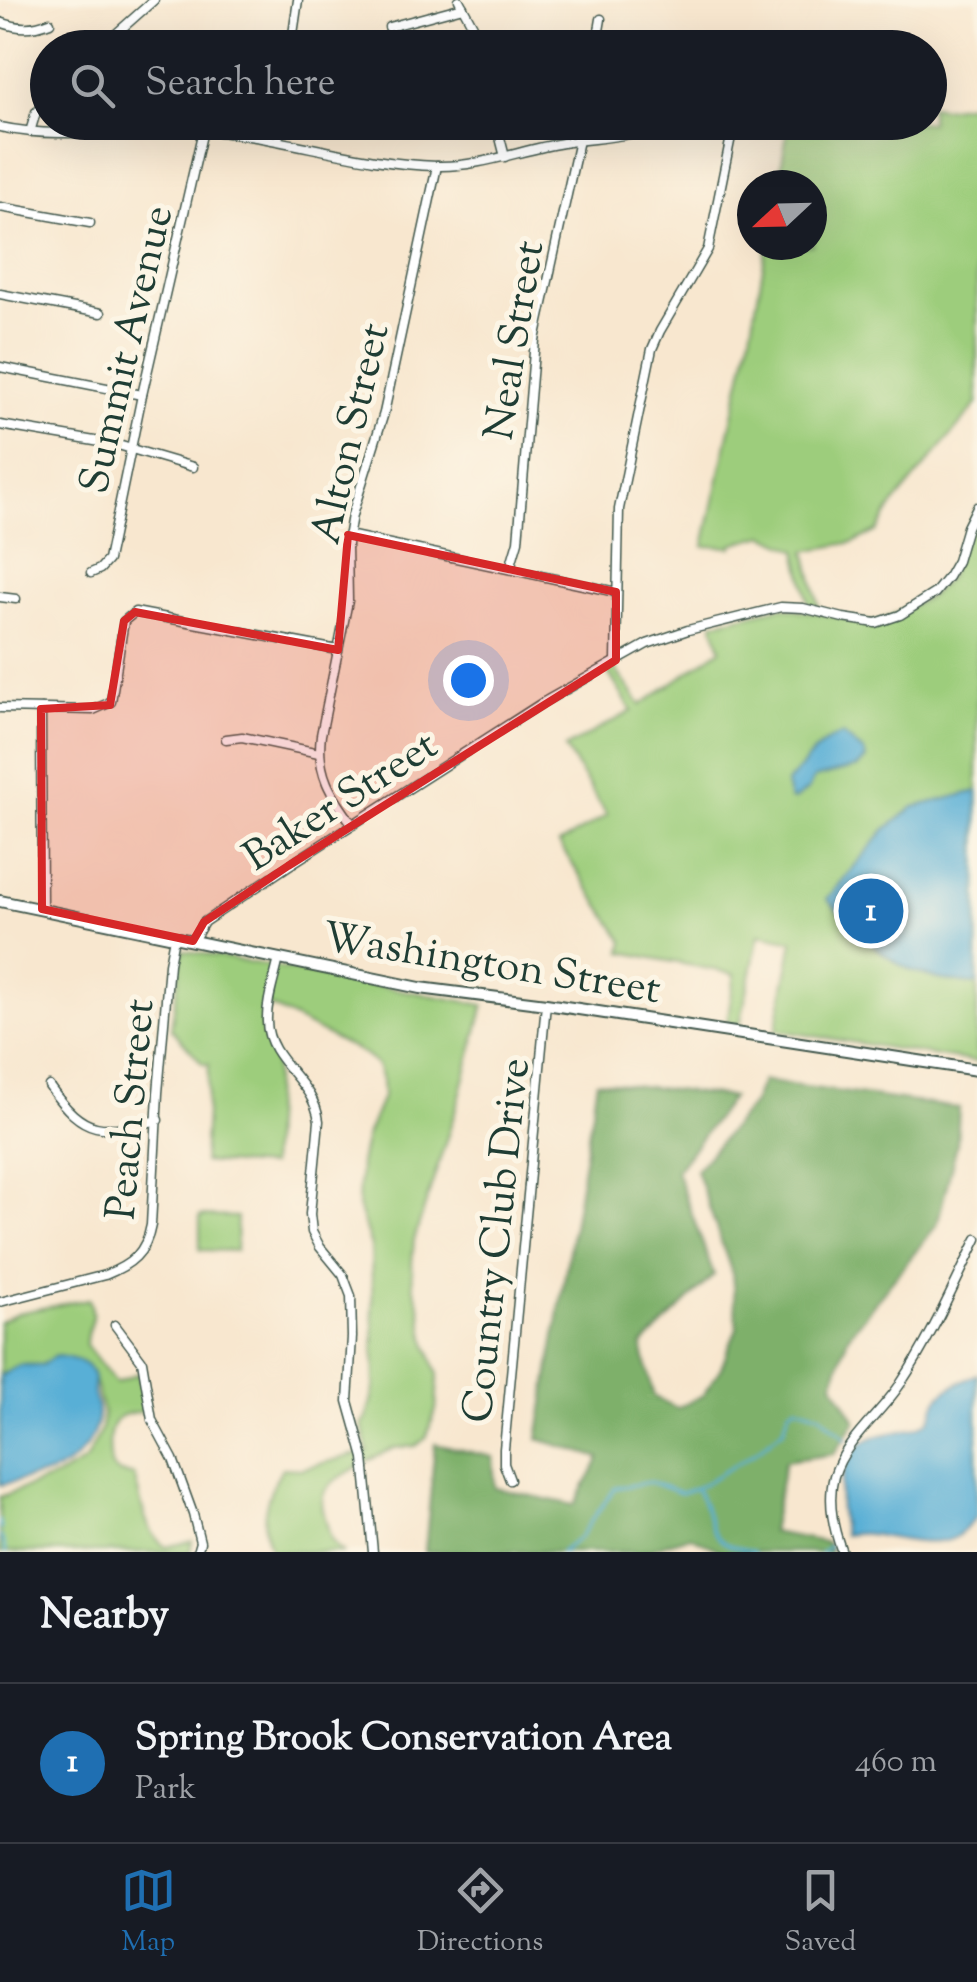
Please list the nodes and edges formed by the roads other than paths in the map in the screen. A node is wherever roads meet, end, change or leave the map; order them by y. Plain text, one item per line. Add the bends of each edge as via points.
1 (154, 0) edge
2 (298, 0) edge
3 (461, 3) edge
4 (601, 19) dead end
5 (0, 22) edge
6 (50, 22) dead end
7 (388, 27) dead end
8 (120, 30) edge
9 (294, 30) edge
10 (474, 30) edge
11 (599, 30) edge
12 (0, 127) edge
13 (30, 132) edge
14 (201, 140) edge
15 (271, 140) edge
16 (500, 140) edge
17 (579, 140) joint
18 (730, 140) edge
19 (278, 141) joint
20 (504, 157) junction
21 (437, 166) junction
22 (0, 207) edge
23 (90, 222) dead end
24 (0, 294) edge
25 (101, 313) dead end
26 (0, 367) edge
27 (142, 395) junction
28 (0, 425) edge
29 (132, 449) junction
30 (194, 467) dead end
31 (977, 508) edge
32 (348, 535) junction
33 (510, 568) junction
34 (91, 573) dead end
35 (616, 592) junction
36 (0, 597) edge
37 (16, 600) dead end
38 (338, 650) junction
39 (616, 660) junction
40 (0, 708) edge
41 (41, 709) junction
42 (226, 739) dead end
43 (319, 753) junction
44 (352, 825) junction
45 (0, 901) edge
46 (42, 909) junction
47 (174, 937) junction
48 (192, 941) junction
49 (279, 958) junction
50 (546, 1004) junction
51 (977, 1070) edge
52 (49, 1086) dead end
53 (158, 1120) junction
54 (977, 1239) edge
55 (0, 1302) edge
56 (115, 1325) dead end
57 (510, 1480) dead end
58 (198, 1552) edge
59 (374, 1552) edge
60 (842, 1552) edge

1 - 8 street
2 - 9 street
3 - 7 street
3 - 10 street
4 - 11 street
5 - 6 street via 35,28
12 - 13 street
14 - 27 street, Summit Avenue
15 - 19 street
16 - 20 street
17 - 20 street
17 - 33 street, Neal Street via 538,326
18 - 35 street via 708,249 652,348 619,509
19 - 21 street
20 - 21 street
21 - 32 street, Alton Street via 384,413
22 - 23 street
24 - 25 street
26 - 27 street
27 - 29 street, Summit Avenue
28 - 29 street
29 - 30 street
29 - 34 street, Summit Avenue via 108,560
31 - 39 street, Baker Street via 942,586 893,618 876,623 781,608 673,634
32 - 33 street
32 - 38 street, Alton Street via 348,601
33 - 35 street
35 - 39 street
36 - 37 street
38 - 41 street via 135,612 124,621 110,702 93,710
38 - 43 street, Alton Street
39 - 44 street, Baker Street
40 - 41 street
41 - 46 street
42 - 43 street
43 - 44 street via 323,779
44 - 48 street, Baker Street via 204,922
45 - 46 main road, Washington Street
46 - 47 main road, Washington Street
47 - 48 main road, Washington Street
47 - 53 street, Peach Street
48 - 49 main road, Washington Street
49 - 50 main road, Washington Street via 420,988
49 - 59 street via 266,1027 318,1111 312,1232 350,1296 348,1400 364,1458
50 - 51 main road, Washington Street
50 - 57 street, Country Club Drive via 504,1449
52 - 53 street via 62,1105 99,1128
53 - 55 street, Peach Street via 151,1225 137,1257 105,1276
54 - 60 street via 905,1377 841,1459 832,1502
56 - 58 street via 142,1361 152,1420 193,1514

